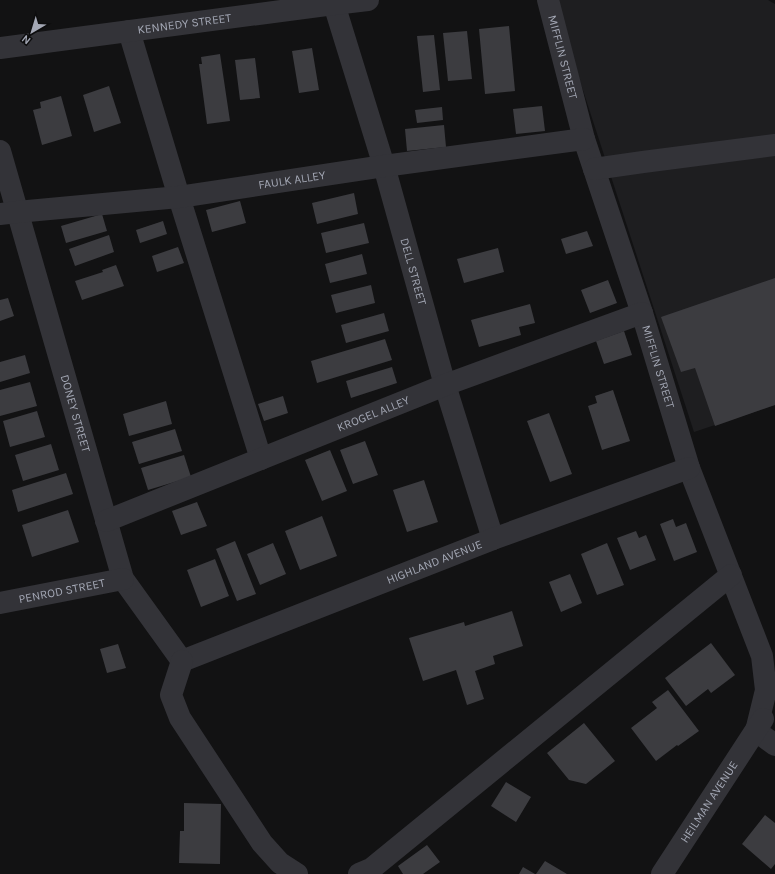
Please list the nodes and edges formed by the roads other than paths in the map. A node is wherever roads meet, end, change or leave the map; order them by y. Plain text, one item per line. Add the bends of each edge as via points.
1 (368, 0) edge
2 (548, 0) edge
3 (334, 4) junction
4 (129, 31) junction
5 (0, 48) edge
6 (584, 139) junction
7 (775, 145) edge
8 (0, 151) edge
9 (384, 166) junction
10 (594, 170) junction
11 (179, 197) junction
12 (9, 213) edge
13 (642, 313) junction
14 (445, 385) junction
15 (262, 459) junction
16 (689, 468) junction
17 (106, 521) junction
18 (493, 539) junction
19 (731, 575) junction
20 (123, 579) junction
21 (0, 603) edge
22 (182, 661) junction
23 (775, 698) edge
24 (756, 731) junction
25 (775, 746) edge
26 (298, 874) edge
27 (359, 874) edge
28 (662, 874) edge

1 - 3 street, KENNEDY STREET
2 - 6 street, MIFFLIN STREET
3 - 4 street, KENNEDY STREET
3 - 9 street, DELL STREET
4 - 5 street, KENNEDY STREET
4 - 11 street
6 - 9 street, FAULK ALLEY
6 - 10 street, MIFFLIN STREET
7 - 10 street
8 - 12 street, DONEY STREET
9 - 11 street, FAULK ALLEY
9 - 14 street, DELL STREET
10 - 13 street, MIFFLIN STREET
11 - 12 street, FAULK ALLEY
11 - 15 street
12 - 17 street, DONEY STREET
13 - 14 street, KROGEL ALLEY
13 - 16 street, MIFFLIN STREET
14 - 15 street, KROGEL ALLEY
14 - 18 street, DELL STREET
15 - 17 street, KROGEL ALLEY
16 - 18 street, HIGHLAND AVENUE
16 - 19 street, MIFFLIN STREET
17 - 20 street, DONEY STREET
18 - 22 street, HIGHLAND AVENUE
19 - 24 street, MIFFLIN STREET via 762,656 766,690
19 - 27 street via 371,869
20 - 21 street, PENROD STREET
20 - 22 street, DONEY STREET
22 - 26 street via 171,695 180,718 262,843 280,863
23 - 24 street, HEILMAN AVENUE
24 - 25 street
24 - 28 street, HEILMAN AVENUE

